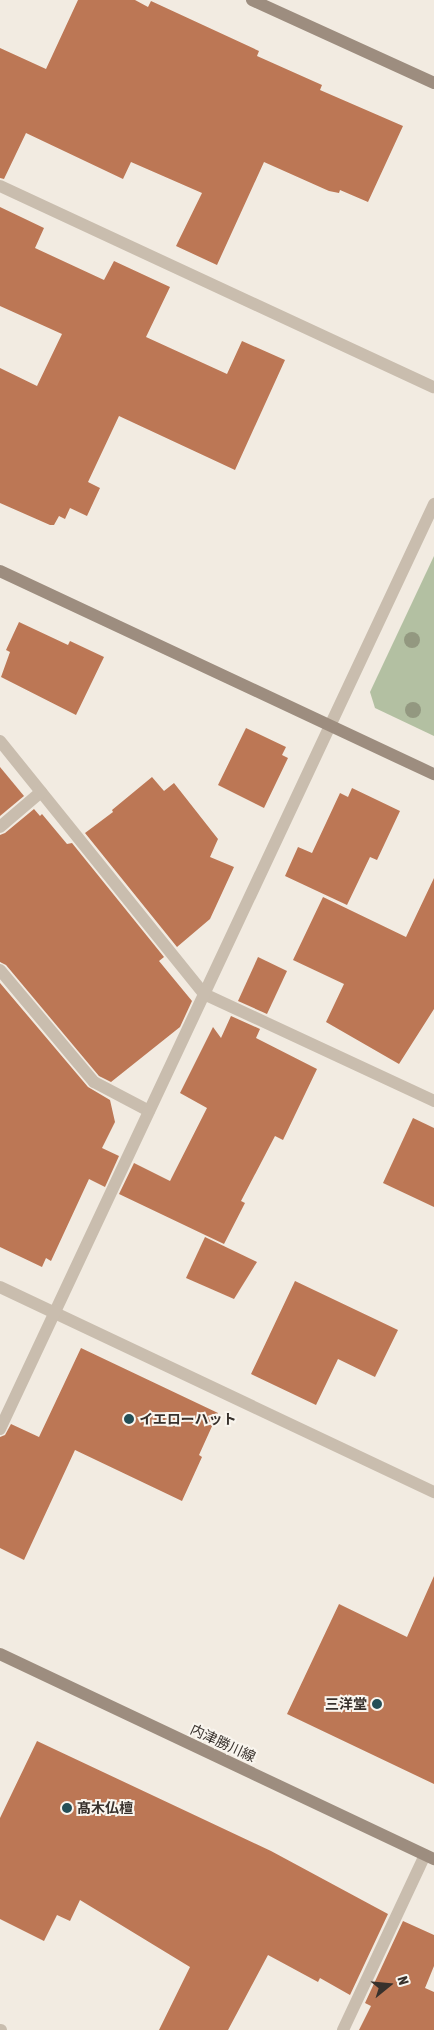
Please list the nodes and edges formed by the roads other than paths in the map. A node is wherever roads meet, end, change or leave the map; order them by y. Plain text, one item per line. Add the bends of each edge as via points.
1 (252, 0) edge
2 (434, 82) edge
3 (0, 186) edge
4 (434, 387) edge
5 (434, 504) edge
6 (0, 571) edge
7 (331, 725) junction
8 (0, 741) edge
9 (434, 774) edge
10 (41, 792) junction
11 (0, 827) edge
12 (0, 970) edge
13 (204, 994) junction
14 (434, 1101) edge
15 (149, 1111) junction
16 (0, 1287) edge
17 (55, 1312) junction
18 (0, 1429) edge
19 (434, 1492) edge
20 (0, 1654) edge
21 (430, 1857) edge
22 (343, 2030) edge

1 - 2 street
3 - 4 street
5 - 7 street
6 - 7 street
7 - 9 street
7 - 13 street
8 - 10 street
10 - 11 street
10 - 13 street
12 - 15 street via 94,1082
13 - 14 street
13 - 15 street
15 - 17 street
16 - 17 street
17 - 18 street
17 - 19 street
20 - 21 street, 内津勝川線
21 - 22 street

